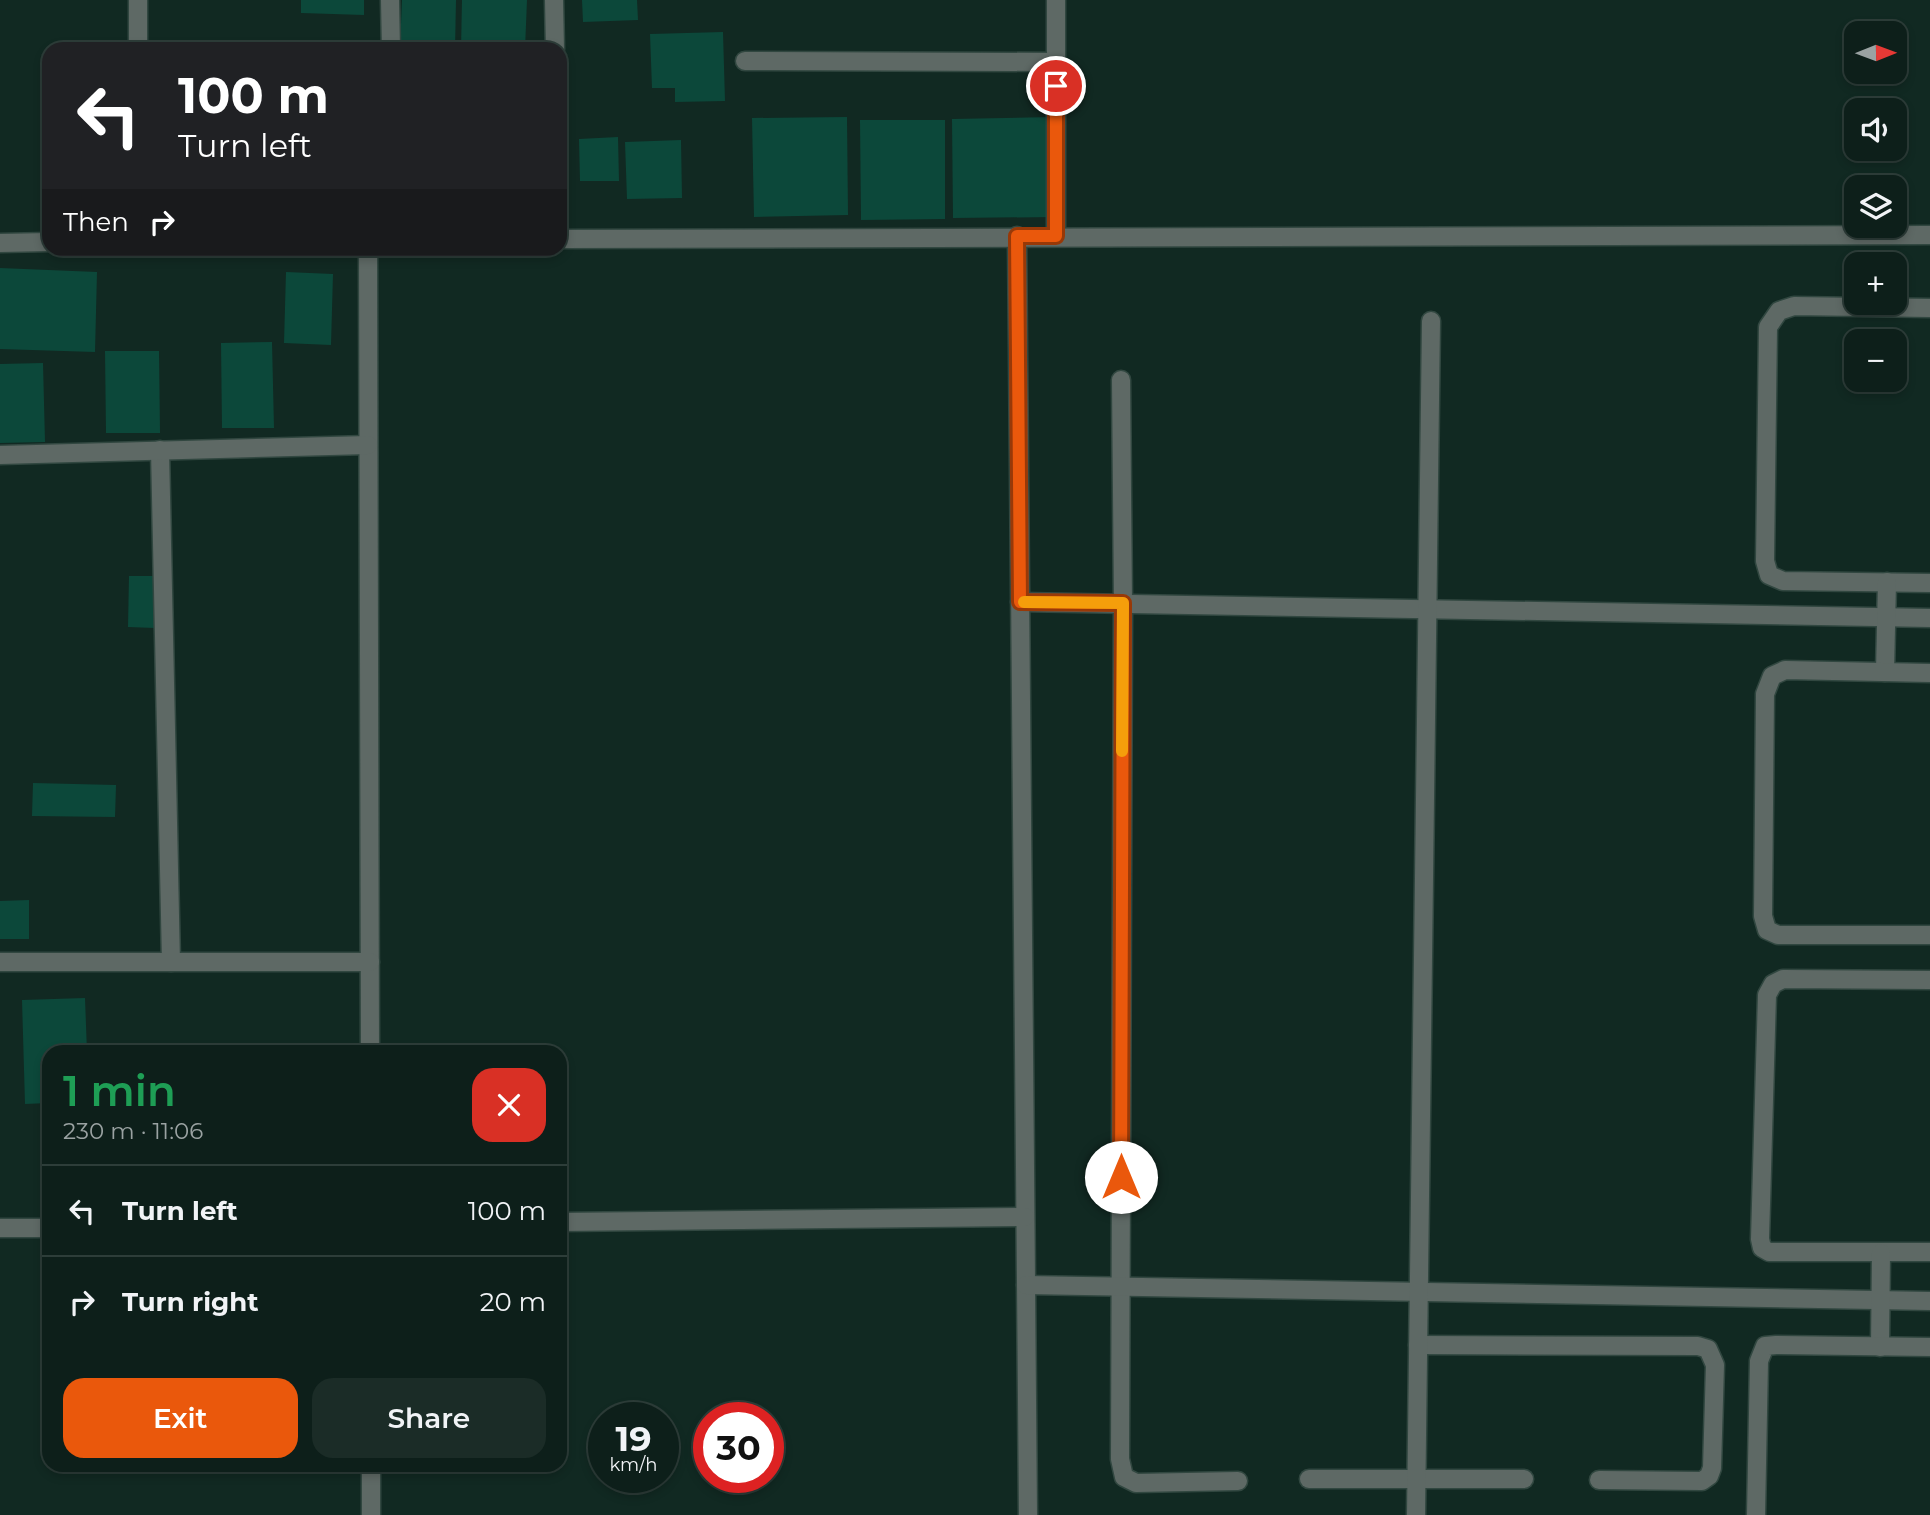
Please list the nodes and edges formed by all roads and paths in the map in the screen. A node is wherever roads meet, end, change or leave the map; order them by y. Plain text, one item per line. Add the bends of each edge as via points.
1 (138, 0) edge
2 (390, 0) edge
3 (554, 0) edge
4 (1056, 0) edge
5 (138, 42) edge
6 (391, 42) edge
7 (555, 42) edge
8 (745, 61) dead end
9 (1056, 62) junction
10 (1930, 235) edge
11 (1017, 236) junction
12 (1056, 236) junction
13 (567, 239) edge
14 (0, 243) edge
15 (42, 243) edge
16 (368, 256) edge
17 (1930, 308) edge
18 (1432, 321) dead end
19 (1121, 380) dead end
20 (368, 445) junction
21 (160, 450) junction
22 (0, 455) edge
23 (1887, 582) junction
24 (1930, 583) edge
25 (1020, 602) junction
26 (1123, 603) junction
27 (1428, 609) junction
28 (1887, 617) junction
29 (1930, 618) edge
30 (1885, 673) junction
31 (1930, 673) edge
32 (1930, 935) edge
33 (0, 962) edge
34 (171, 962) junction
35 (370, 962) junction
36 (1930, 980) edge
37 (370, 1045) edge
38 (1025, 1217) junction
39 (567, 1222) edge
40 (0, 1228) edge
41 (42, 1228) edge
42 (1881, 1252) junction
43 (1930, 1252) edge
44 (1026, 1285) junction
45 (1121, 1287) junction
46 (1419, 1292) junction
47 (1880, 1300) junction
48 (1930, 1301) edge
49 (1418, 1345) junction
50 (1880, 1346) junction
51 (1930, 1347) edge
52 (371, 1472) edge
53 (1309, 1479) dead end
54 (1524, 1479) dead end
55 (1417, 1480) junction
56 (1600, 1480) dead end
57 (1238, 1481) dead end
58 (372, 1515) edge
59 (1028, 1515) edge
60 (1416, 1515) edge
61 (1756, 1515) edge

1 - 5 street
2 - 6 street
3 - 7 street
4 - 9 street
8 - 9 street
9 - 12 street
10 - 12 street
11 - 12 street
11 - 13 street
11 - 25 street
14 - 15 street
16 - 20 street
17 - 23 street via 1794,306 1779,311 1768,327 1765,561 1769,575 1783,581
18 - 27 street
19 - 26 street
20 - 21 street
20 - 35 street
21 - 22 street
21 - 34 street
23 - 24 street
23 - 28 street
25 - 26 street
25 - 38 street
26 - 27 street
26 - 45 street
27 - 28 street
27 - 46 street
28 - 29 street
28 - 30 street
30 - 31 street
30 - 32 street via 1785,670 1772,676 1765,694 1763,916 1767,930 1778,935
33 - 34 street
34 - 35 street
35 - 37 street
36 - 42 street via 1783,979 1773,984 1767,995 1762,1248 1769,1252
38 - 39 street
38 - 44 street
40 - 41 street
42 - 43 street
42 - 47 street
44 - 45 street
44 - 59 street
45 - 46 street
45 - 57 street via 1120,1459 1124,1477 1136,1483
46 - 47 street
46 - 49 street
47 - 48 street
47 - 50 street
49 - 55 street
49 - 56 street via 1709,1349 1715,1365 1709,1476 1702,1481
50 - 51 street
50 - 61 street via 1765,1346 1759,1361
52 - 58 street
53 - 55 street
54 - 55 street
55 - 60 street

